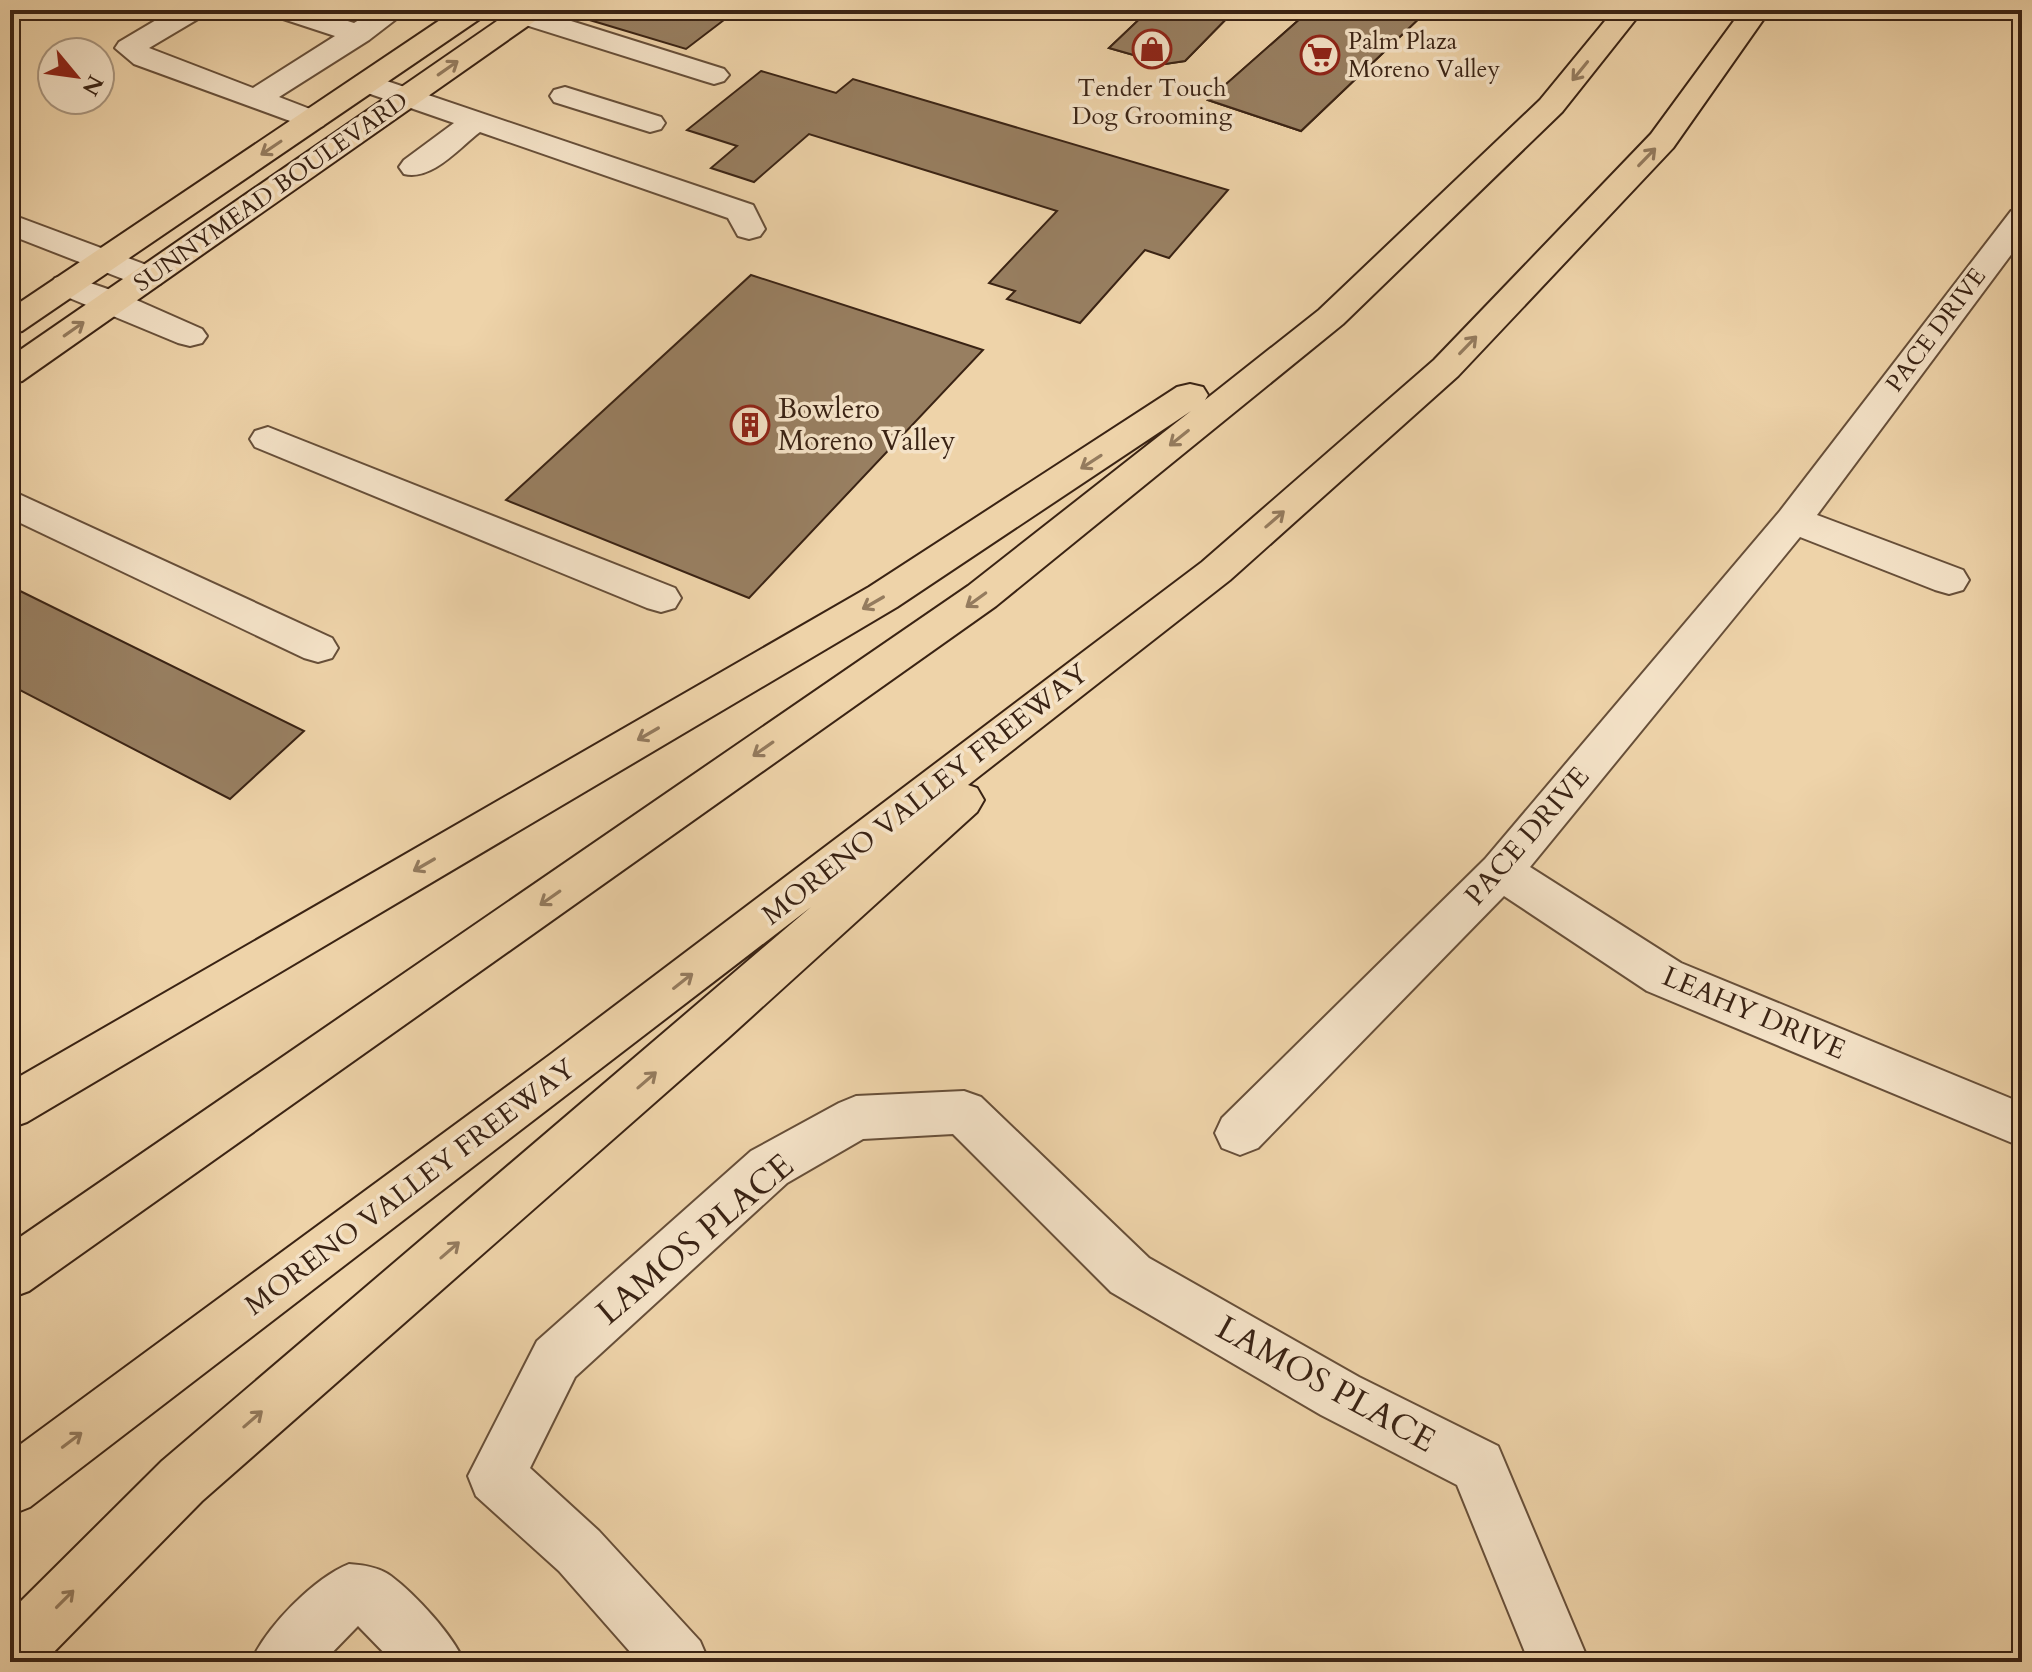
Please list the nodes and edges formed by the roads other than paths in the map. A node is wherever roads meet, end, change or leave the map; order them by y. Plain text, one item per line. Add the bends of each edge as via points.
1 (193, 10) edge
2 (284, 10) edge
3 (474, 10) edge
4 (1629, 10) edge
5 (1756, 10) edge
6 (521, 12) edge
7 (376, 22) edge
8 (428, 41) junction
9 (632, 49) junction
10 (714, 75) dead end
11 (366, 83) junction
12 (408, 96) junction
13 (256, 99) junction
14 (312, 120) junction
15 (477, 120) junction
16 (650, 123) dead end
17 (415, 167) dead end
18 (2022, 218) edge
19 (1429, 223) junction
20 (10, 224) edge
21 (749, 229) dead end
22 (105, 260) junction
23 (2007, 262) edge
24 (148, 277) junction
25 (67, 285) junction
26 (113, 302) junction
27 (10, 324) edge
28 (190, 336) dead end
29 (10, 373) edge
30 (268, 439) dead end
31 (10, 503) edge
32 (1793, 520) junction
33 (1216, 571) junction
34 (1949, 580) dead end
35 (661, 598) dead end
36 (318, 648) dead end
37 (1501, 871) junction
38 (10, 1107) edge
39 (2022, 1125) edge
40 (1240, 1133) dead end
41 (10, 1274) edge
42 (10, 1487) edge
43 (10, 1654) edge
44 (281, 1662) edge
45 (434, 1662) edge
46 (679, 1662) edge
47 (1559, 1662) edge

1 - 13 street via 129,48
2 - 7 street
3 - 8 main road, SUNNYMEAD BOULEVARD
4 -> 19 main road via 1551,106
33 -> 5 main road, MORENO VALLEY FREEWAY via 1446,368 1662,141
6 - 9 street
12 -> 6 main road, SUNNYMEAD BOULEVARD
7 - 8 street
7 - 13 street
8 - 11 main road, SUNNYMEAD BOULEVARD
9 - 10 street
9 - 16 street via 565,96
11 - 12 street
11 - 14 main road, SUNNYMEAD BOULEVARD
12 - 15 street
12 - 24 main road, SUNNYMEAD BOULEVARD
13 - 14 street
14 -> 22 main road, SUNNYMEAD BOULEVARD
15 - 17 street
15 - 21 street via 742,212
18 - 23 street, PACE DRIVE
19 -> 38 main road via 1157,419 883,597
19 -> 41 main road via 1331,317 982,596
20 - 22 street
22 - 24 street
22 - 25 main road, SUNNYMEAD BOULEVARD
23 - 32 street, PACE DRIVE
24 - 26 main road, SUNNYMEAD BOULEVARD
25 - 26 street
25 - 27 main road, SUNNYMEAD BOULEVARD
26 - 28 street
29 -> 26 main road, SUNNYMEAD BOULEVARD
30 - 35 street
31 - 36 street
32 - 34 street
32 - 37 street, PACE DRIVE
42 -> 33 main road, MORENO VALLEY FREEWAY via 568,1069
43 -> 33 main road via 182,1481 711,1024
37 - 39 street, LEAHY DRIVE via 1664,977
37 - 40 street, PACE DRIVE
44 - 45 street via 349,1593 369,1595
46 - 47 street, LAMOS PLACE via 579,1551 496,1476 556,1359 769,1167 856,1118 964,1112 1130,1275 1340,1396 1478,1466

